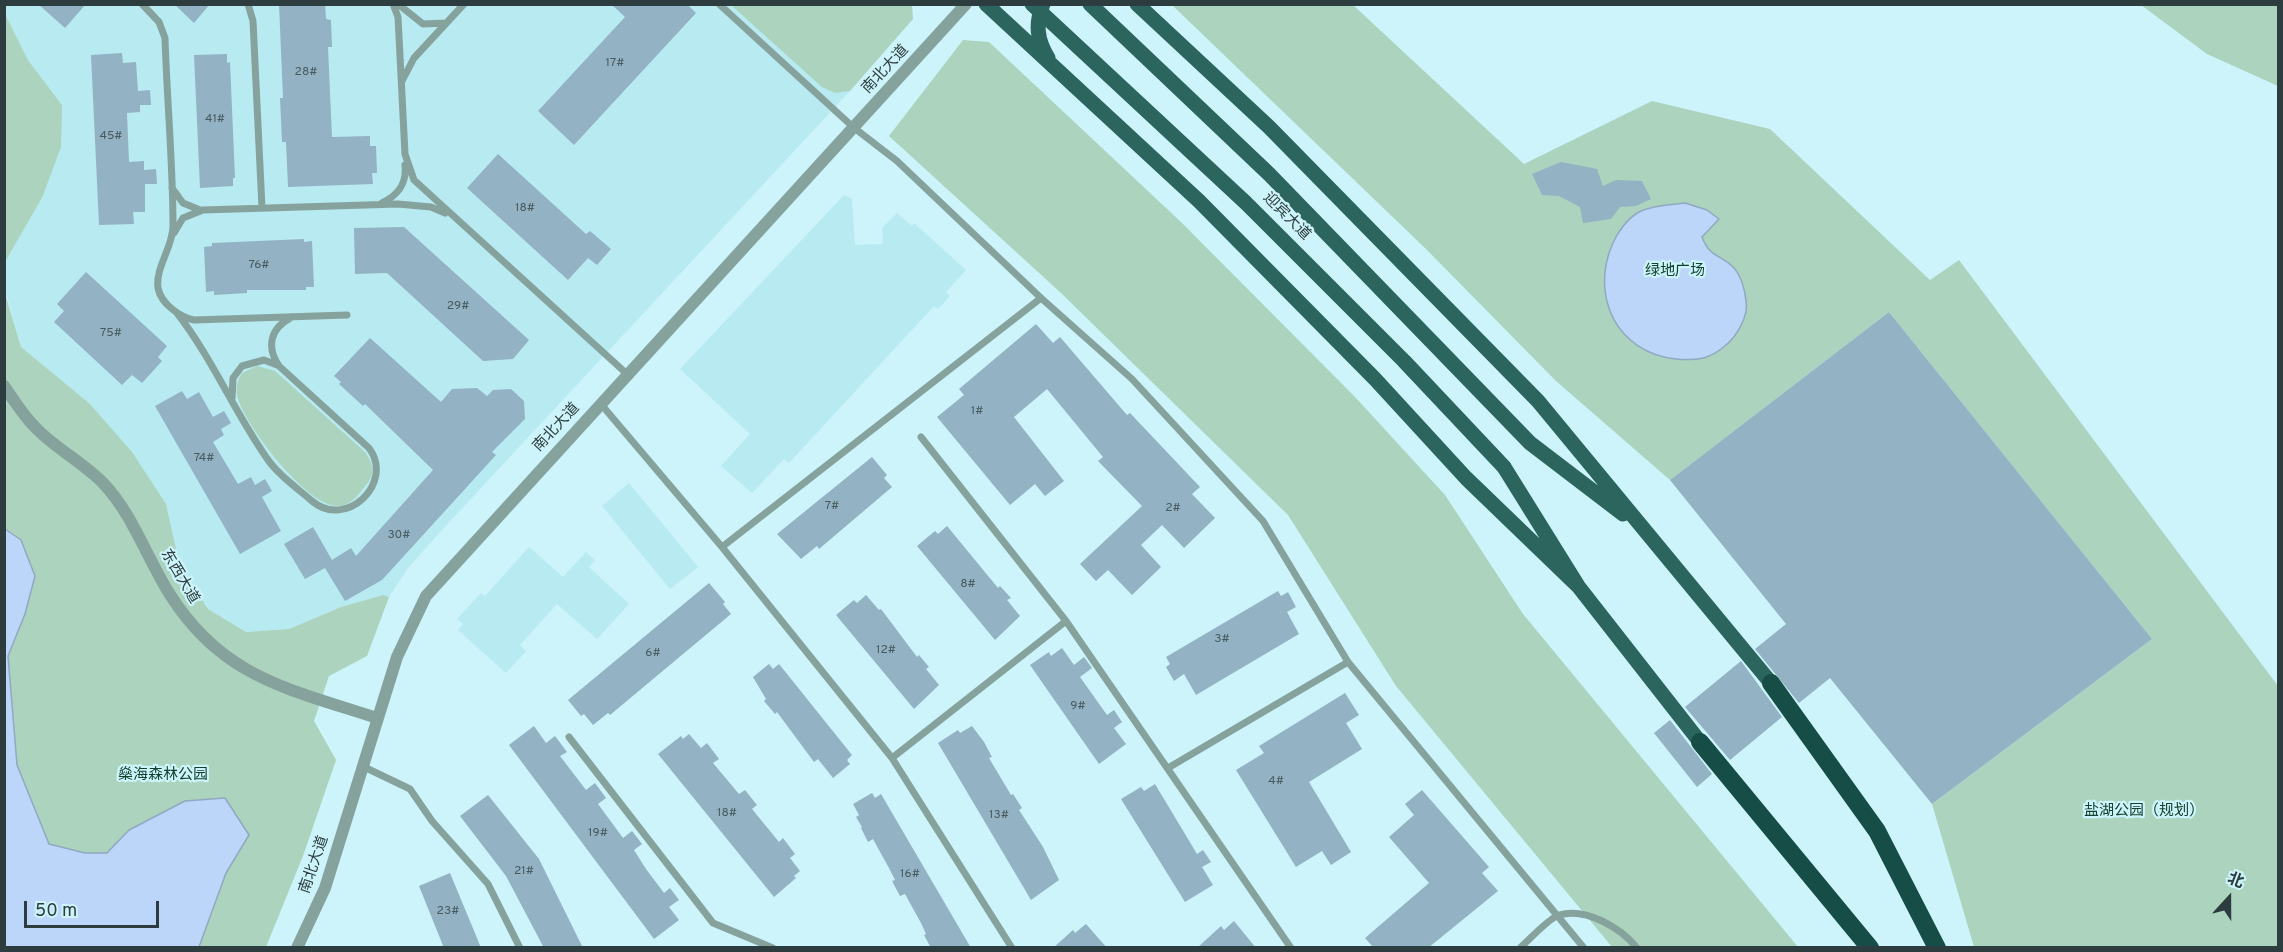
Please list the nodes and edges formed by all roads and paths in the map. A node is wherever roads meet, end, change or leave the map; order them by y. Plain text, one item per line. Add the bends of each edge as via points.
1 (142, 4) edge
2 (249, 4) edge
3 (395, 4) edge
4 (464, 4) edge
5 (719, 4) edge
6 (966, 4) edge
7 (986, 4) edge
8 (1032, 4) edge
9 (1043, 4) edge
10 (1090, 4) edge
11 (1137, 4) edge
12 (446, 23) junction
13 (1053, 67) junction
14 (401, 86) junction
15 (854, 127) junction
16 (405, 154) junction
17 (171, 186) junction
18 (379, 204) junction
19 (262, 208) junction
20 (202, 210) junction
21 (455, 220) junction
22 (173, 235) junction
23 (1041, 298) junction
24 (177, 313) junction
25 (347, 315) dead end
26 (292, 317) junction
27 (279, 366) junction
28 (627, 374) junction
29 (4, 386) edge
30 (232, 400) junction
31 (600, 403) junction
32 (921, 437) dead end
33 (1646, 531) junction
34 (722, 547) junction
35 (1578, 586) junction
36 (1066, 621) junction
37 (1348, 662) junction
38 (1771, 683) joint
39 (377, 718) junction
40 (569, 737) dead end
41 (1700, 742) joint
42 (892, 758) junction
43 (362, 766) junction
44 (1168, 768) junction
45 (1558, 915) junction
46 (297, 948) edge
47 (520, 948) edge
48 (773, 948) edge
49 (1012, 948) edge
50 (1291, 948) edge
51 (1520, 948) edge
52 (1584, 948) edge
53 (1637, 948) edge
54 (1870, 948) edge
55 (1937, 948) edge

1 - 17 lane via 159,22 165,38
2 - 19 lane
3 - 12 lane via 423,24
3 - 14 lane
4 - 12 lane
5 - 15 lane
6 - 15 street, 南北大道
7 - 13 main road
8 - 35 main road, 迎宾大道, bridge via 1246,203 1404,361 1503,467
9 - 13 main road via 1037,33
10 - 33 main road, 迎宾大道 via 1269,174 1530,443
11 - 33 main road via 1269,127 1538,401
12 - 14 lane via 414,58
13 - 35 main road via 1198,201 1375,379 1466,478
14 - 16 lane
15 - 23 lane via 897,160
15 - 28 street, 南北大道
16 - 18 lane via 406,172 400,190
16 - 21 lane via 414,180
17 - 20 lane via 183,203
17 - 22 lane
18 - 19 lane
18 - 21 lane via 431,207
19 - 20 lane
20 - 22 lane via 183,218
21 - 28 lane
22 - 24 lane via 158,288
23 - 34 lane
23 - 37 lane via 1132,379 1263,521
24 - 26 lane via 194,320
24 - 30 lane
25 - 26 lane
26 - 27 lane via 276,328 272,338 273,357
27 - 30 lane via 264,360 242,366 233,378
27 - 30 lane via 375,456 376,480 356,504 329,511 315,503 272,465
28 - 31 street, 南北大道
29 - 39 street, 东西大道 via 34,427 105,485 169,593 199,635 229,661 268,682
31 - 34 lane
31 - 39 street, 南北大道 via 426,596 397,657
32 - 36 lane
33 - 38 main road
34 - 42 lane
35 - 41 main road
36 - 42 lane
36 - 44 lane
37 - 44 lane
37 - 45 lane
38 - 55 highway via 1877,831
39 - 43 street, 南北大道
40 - 48 lane via 713,923
41 - 54 highway
42 - 49 lane
43 - 46 street, 南北大道 via 325,888
43 - 47 lane via 410,789 488,884
44 - 50 lane
45 - 51 lane
45 - 52 lane
45 - 53 lane via 1598,918 1629,938

